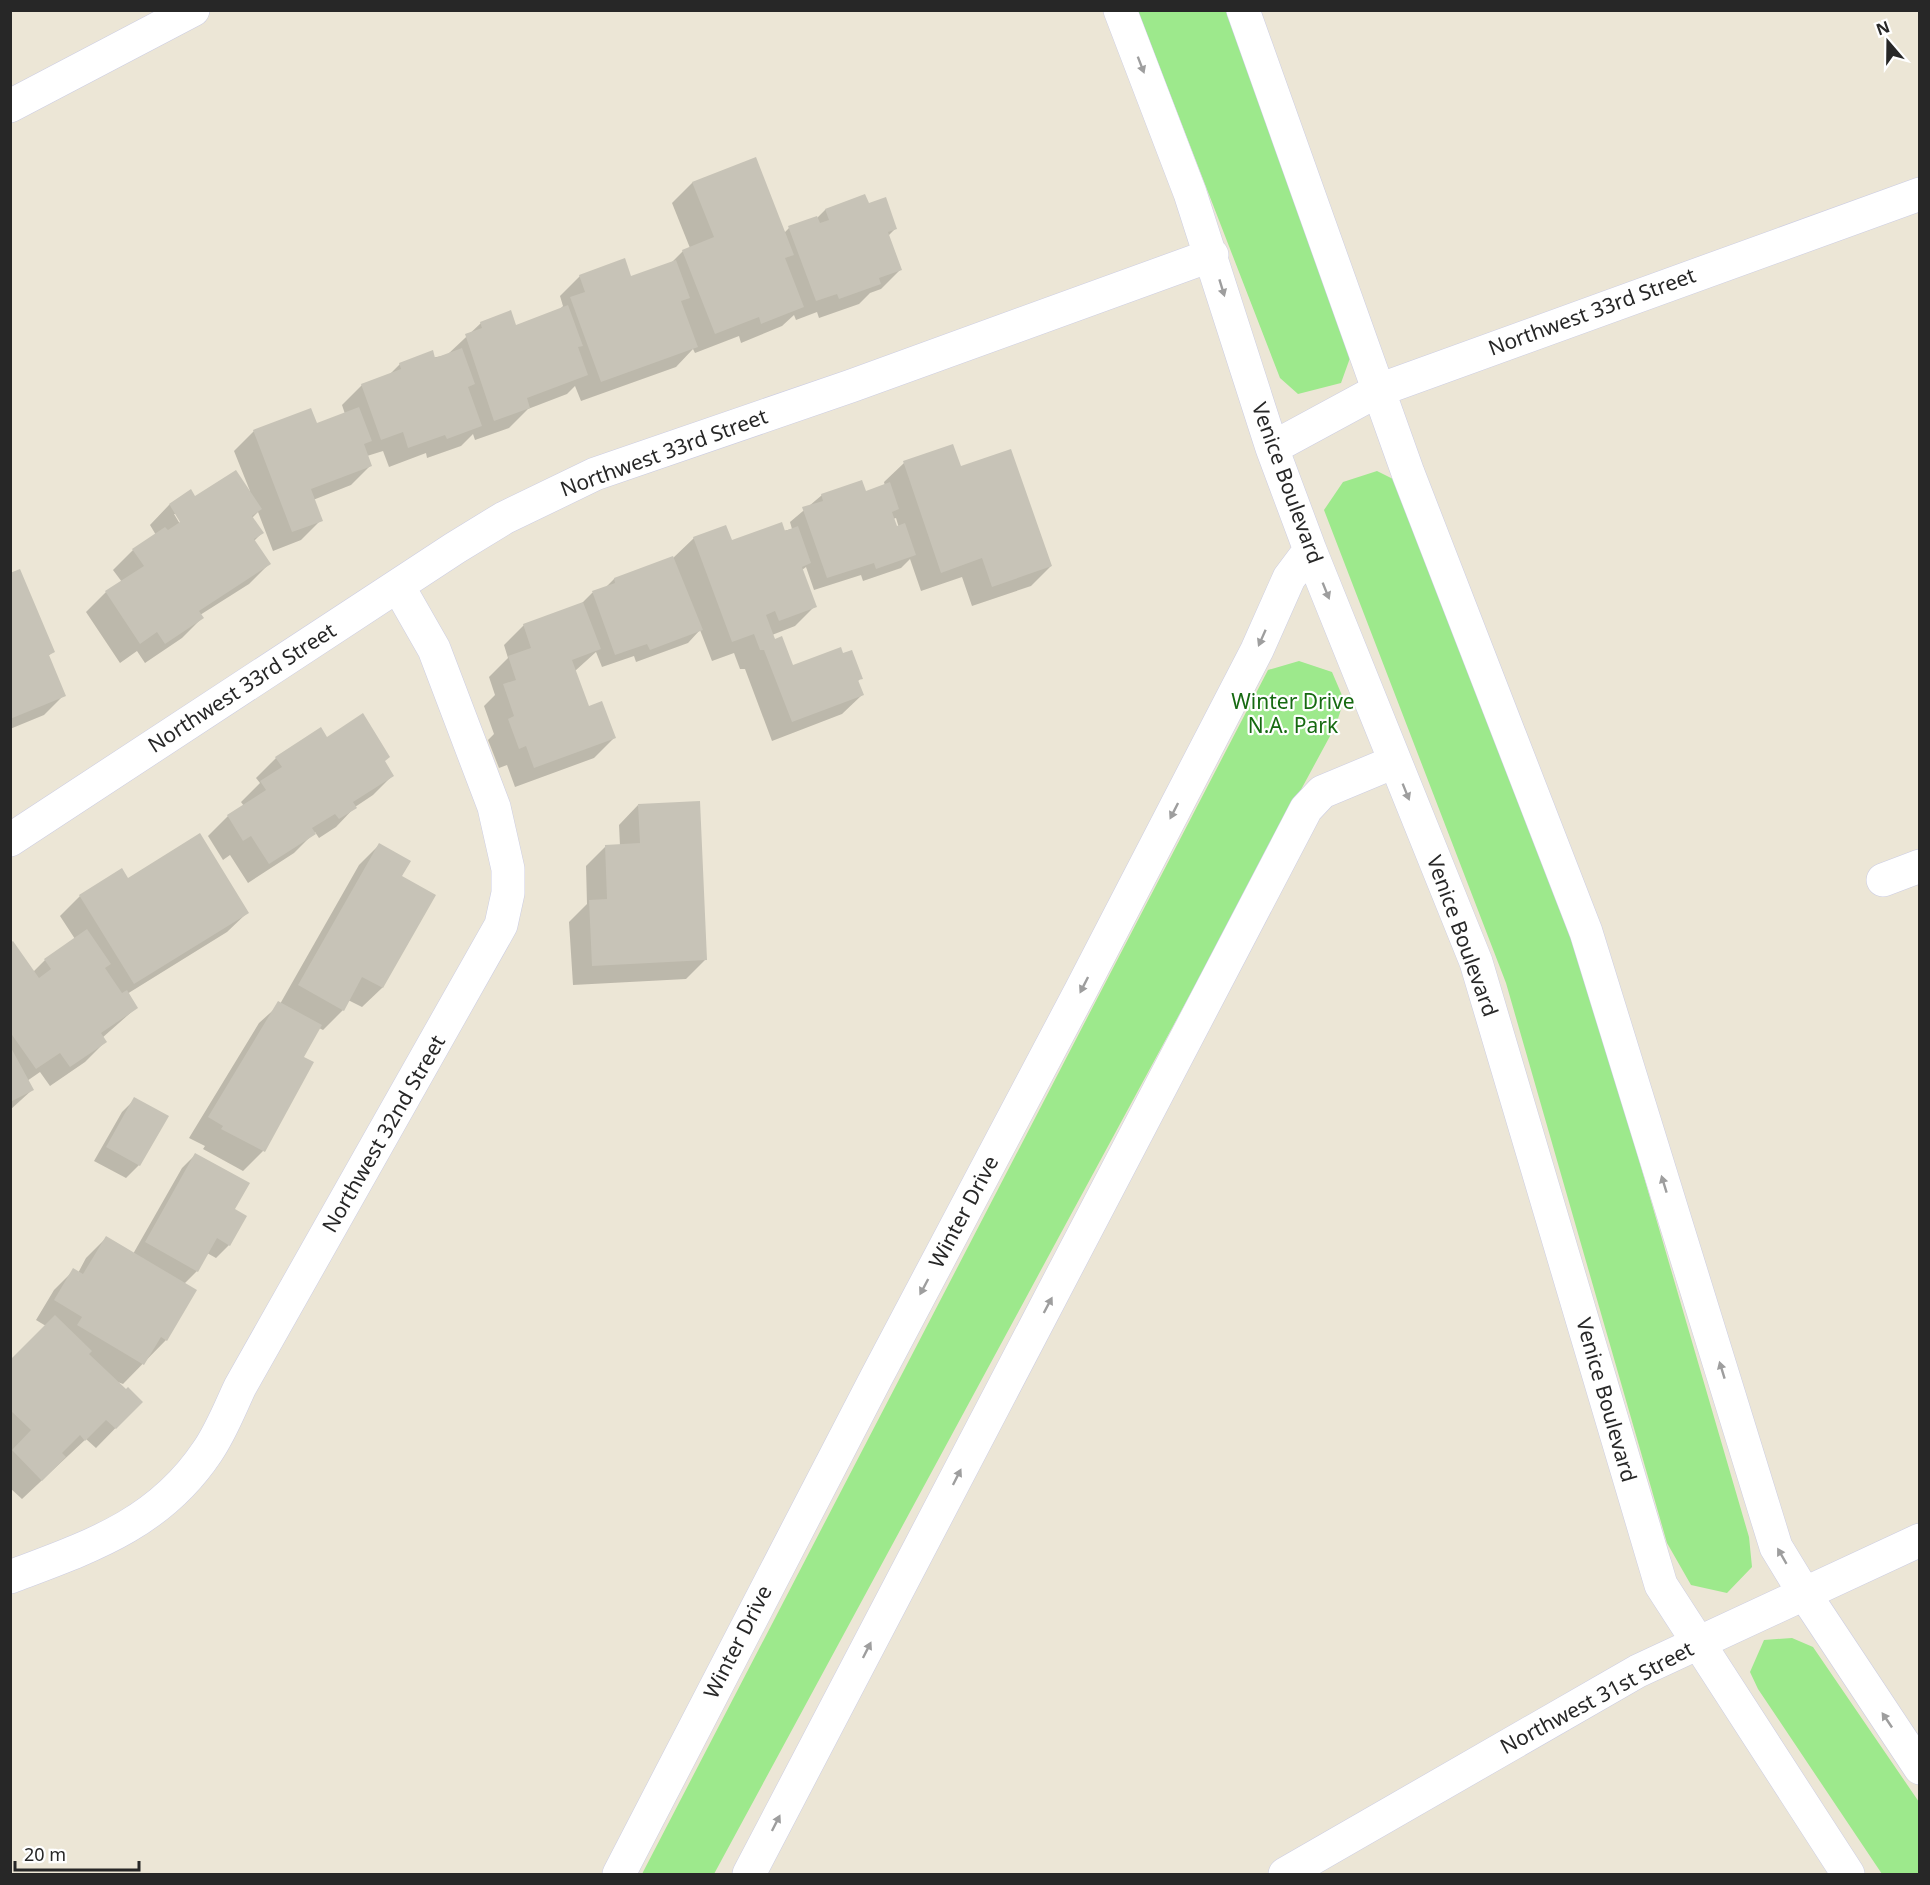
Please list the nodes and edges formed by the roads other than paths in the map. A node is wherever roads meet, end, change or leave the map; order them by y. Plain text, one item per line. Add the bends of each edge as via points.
1 (193, 10) edge
2 (1120, 10) edge
3 (1243, 10) edge
4 (10, 106) edge
5 (1920, 194) edge
6 (1212, 255) junction
7 (1379, 390) junction
8 (1272, 448) junction
9 (1310, 550) junction
10 (398, 586) junction
11 (1394, 762) junction
12 (10, 840) edge
13 (1920, 866) edge
14 (1883, 880) dead end
15 (1920, 1540) edge
16 (10, 1577) edge
17 (1803, 1593) junction
18 (1697, 1644) junction
19 (1920, 1768) edge
20 (619, 1875) edge
21 (749, 1875) edge
22 (1285, 1875) edge
23 (1848, 1875) edge

1 - 4 street
2 -> 6 street, Venice Boulevard
3 - 7 street
5 - 7 street, Northwest 33rd Street
6 -> 8 street, Venice Boulevard
6 - 10 street, Northwest 33rd Street via 595,474 504,518
7 - 8 street, Northwest 33rd Street
17 -> 7 street via 1776,1547 1586,932
8 - 9 street, Venice Boulevard
9 -> 11 street, Venice Boulevard
9 -> 20 street, Winter Drive via 1289,578 1257,650
10 - 12 street, Northwest 33rd Street
10 - 16 street, Northwest 32nd Street via 434,649 494,807 508,869 501,925 240,1387 208,1451 176,1492 124,1530
11 -> 18 street, Venice Boulevard via 1476,962 1661,1585
21 -> 11 street via 1306,809 1322,792
13 - 14 street
15 - 17 street, Northwest 31st Street
17 - 18 street, Northwest 31st Street
19 -> 17 street
18 - 22 street, Northwest 31st Street via 1638,1671
18 - 23 street, Venice Boulevard

